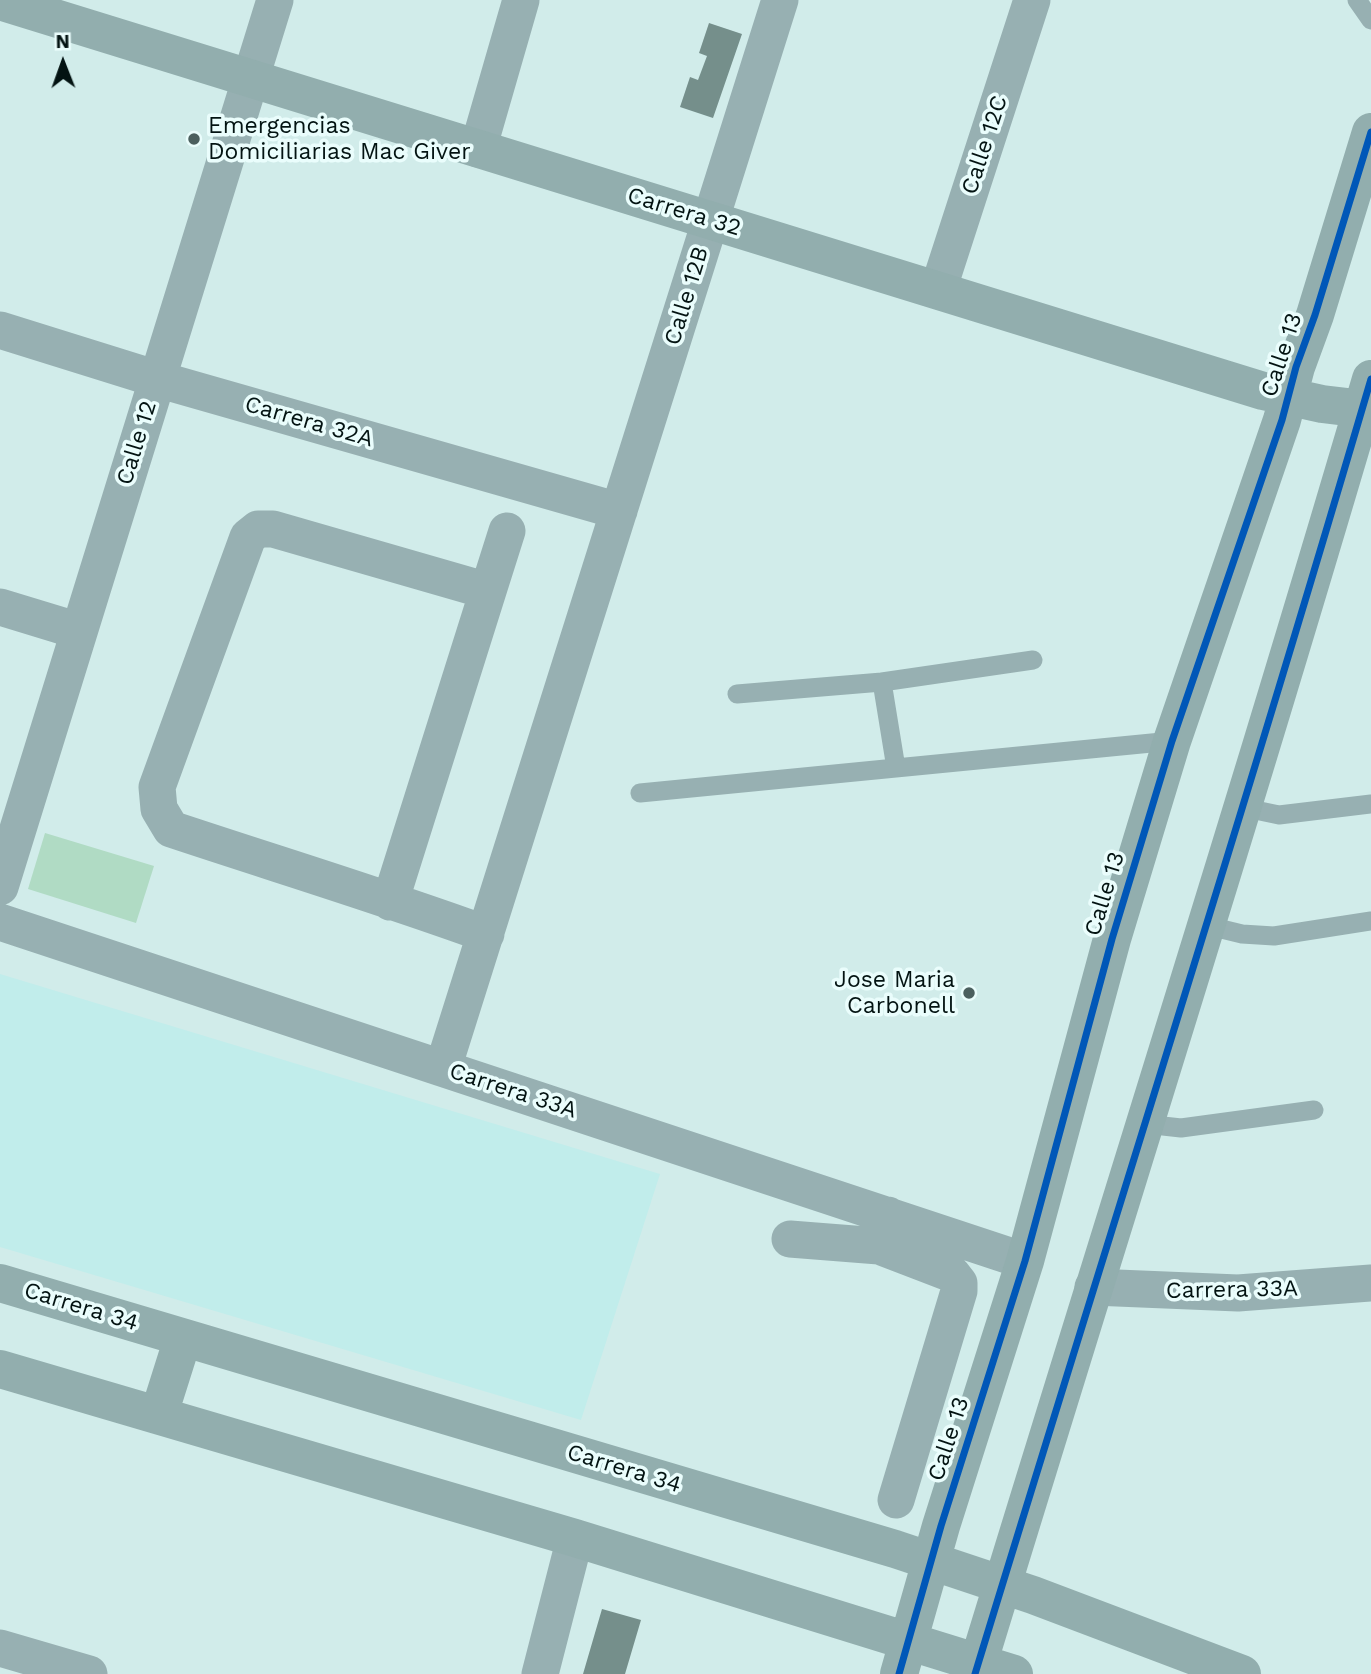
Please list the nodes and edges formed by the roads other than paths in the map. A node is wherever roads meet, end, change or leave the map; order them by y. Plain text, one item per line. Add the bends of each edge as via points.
1 (275, 0) edge
2 (521, 0) edge
3 (780, 0) edge
4 (1032, 0) edge
5 (1357, 0) edge
6 (0, 1) edge
7 (1371, 20) edge
8 (250, 78) junction
9 (1371, 132) edge
10 (478, 149) junction
11 (710, 220) junction
12 (938, 290) junction
13 (0, 330) edge
14 (157, 379) junction
15 (1288, 398) junction
16 (1368, 400) edge
17 (619, 511) junction
18 (507, 531) dead end
19 (488, 591) junction
20 (0, 607) edge
21 (79, 631) junction
22 (1033, 660) dead end
23 (882, 682) junction
24 (737, 694) dead end
25 (1172, 741) junction
26 (896, 768) junction
27 (640, 793) dead end
28 (1371, 804) edge
29 (1241, 807) junction
30 (0, 887) edge
31 (390, 902) junction
32 (1371, 921) edge
33 (0, 922) edge
34 (1205, 925) junction
35 (486, 934) junction
36 (443, 1068) junction
37 (1314, 1110) dead end
38 (1145, 1124) junction
39 (884, 1231) junction
40 (790, 1240) dead end
41 (1025, 1261) junction
42 (0, 1283) edge
43 (1371, 1283) edge
44 (1093, 1287) junction
45 (183, 1338) junction
46 (0, 1369) edge
47 (159, 1414) junction
48 (896, 1500) dead end
49 (575, 1538) junction
50 (931, 1561) junction
51 (1002, 1585) junction
52 (0, 1648) edge
53 (904, 1657) edge
54 (989, 1670) edge
55 (89, 1674) edge
56 (540, 1674) edge
57 (1242, 1674) edge

1 - 8 street, Calle 12
2 - 10 street
3 - 11 street, Calle 12B
4 - 12 street, Calle 12C
5 - 7 lane
6 - 8 street, Carrera 32
8 - 10 street, Carrera 32
8 - 14 street, Calle 12
9 - 15 street, Calle 13
10 - 11 street, Carrera 32
11 - 12 street, Carrera 32
11 - 17 street, Calle 12B
12 - 15 street, Carrera 32
13 - 14 street, Carrera 32A
14 - 17 street, Carrera 32A
14 - 21 street, Calle 12
15 - 16 street, Carrera 32
15 - 25 street, Calle 13
16 - 29 street
17 - 35 street, Calle 12B
18 - 19 street
19 - 31 street
19 - 31 street via 273,529 258,529 248,537 157,787 159,809 171,829
20 - 21 street
21 - 30 street, Calle 12
22 - 23 lane
23 - 24 lane
23 - 26 lane
25 - 26 lane
25 - 41 street, Calle 13 via 1112,939
26 - 27 lane
28 - 29 lane via 1279,815
29 - 34 street
31 - 35 street
32 - 34 lane via 1274,936
33 - 36 street, Carrera 33A
34 - 38 street
35 - 36 street, Calle 12B
36 - 39 street, Carrera 33A
37 - 38 lane via 1181,1128
38 - 44 street
39 - 40 street
39 - 41 street, Carrera 33A
39 - 48 street via 959,1283
41 - 50 street, Calle 13
42 - 45 street, Carrera 34
43 - 44 street, Carrera 33A via 1238,1293
44 - 51 street
45 - 47 street
45 - 50 street, Carrera 34
46 - 47 street
47 - 49 street
49 - 53 street via 736,1590
49 - 56 street
50 - 51 street, Carrera 34
50 - 53 street, Calle 13
51 - 54 street
51 - 57 street, Carrera 34
52 - 55 street
53 - 54 street

